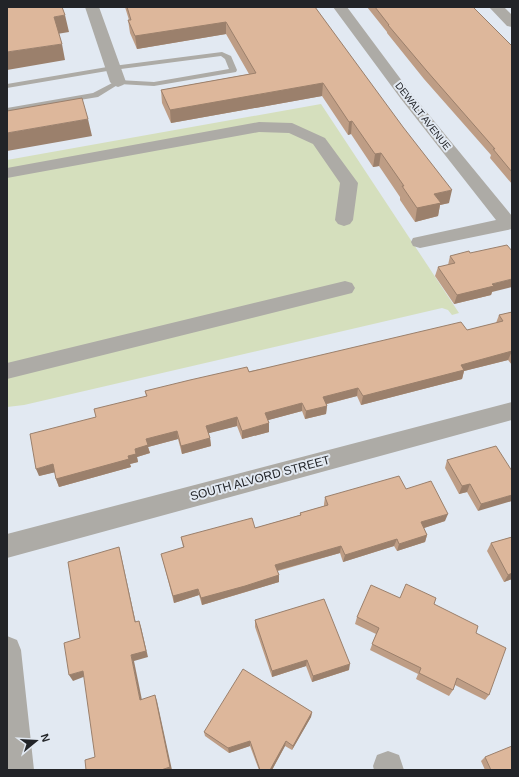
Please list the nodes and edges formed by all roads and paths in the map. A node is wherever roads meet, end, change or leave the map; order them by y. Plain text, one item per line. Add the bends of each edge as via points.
1 (92, 7) edge
2 (340, 7) edge
3 (496, 7) edge
4 (512, 23) edge
5 (113, 68) junction
6 (118, 82) junction
7 (7, 86) edge
8 (7, 110) edge
9 (7, 173) edge
10 (344, 220) dead end
11 (510, 223) edge
12 (420, 242) dead end
13 (345, 288) dead end
14 (7, 371) edge
15 (512, 411) edge
16 (7, 546) edge
17 (7, 650) edge
18 (19, 770) edge

1 - 5 street
2 - 11 street, DEWALT AVENUE via 406,96
3 - 4 street
5 - 6 street
5 - 6 lane via 222,54 228,58 233,70 154,84
5 - 7 lane
6 - 8 lane via 95,94
9 - 10 street via 259,127 292,128 319,141 349,183
11 - 12 street
13 - 14 street
15 - 16 street, SOUTH ALVORD STREET
17 - 18 street

